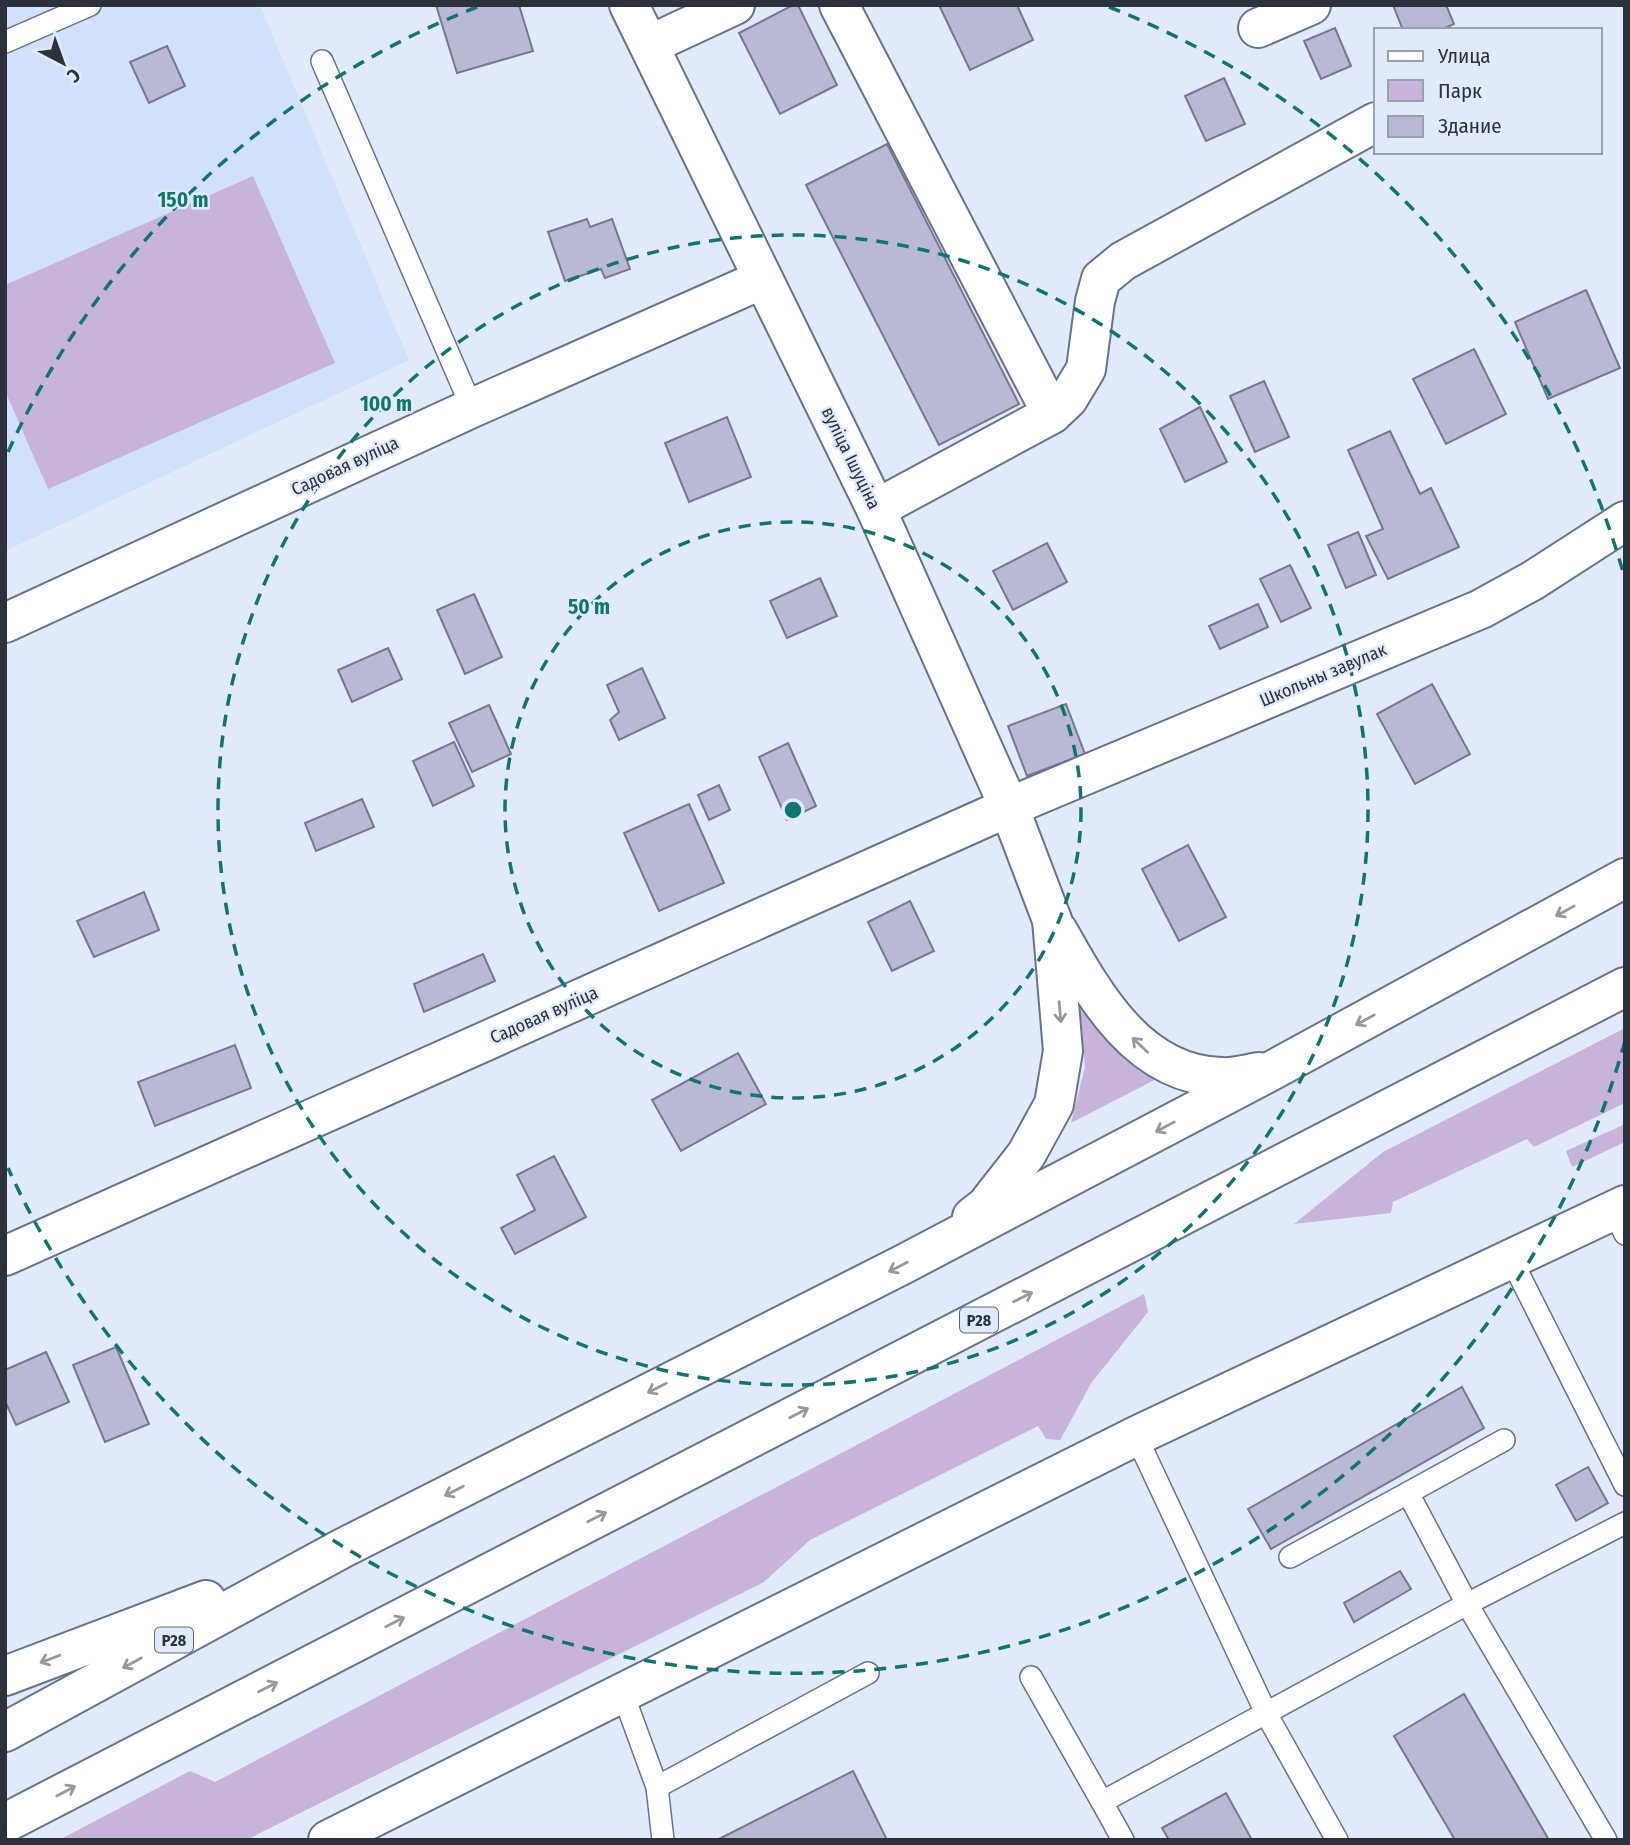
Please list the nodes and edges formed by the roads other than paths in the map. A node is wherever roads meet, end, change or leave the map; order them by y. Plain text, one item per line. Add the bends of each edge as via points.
1 (90, 5) edge
2 (629, 5) edge
3 (736, 5) edge
4 (839, 5) edge
5 (1311, 5) edge
6 (1258, 28) dead end
7 (5, 42) edge
8 (649, 45) junction
9 (322, 61) dead end
10 (1374, 123) edge
11 (763, 279) junction
12 (472, 408) junction
13 (1052, 414) junction
14 (876, 509) junction
15 (1625, 521) edge
16 (5, 623) edge
17 (1009, 807) junction
18 (1625, 878) edge
19 (1052, 920) junction
20 (1625, 987) edge
21 (1273, 1070) junction
22 (1621, 1216) edge
23 (931, 1250) junction
24 (5, 1256) edge
25 (1510, 1257) junction
26 (1136, 1436) junction
27 (1504, 1440) dead end
28 (1625, 1485) edge
29 (1408, 1493) junction
30 (1625, 1523) edge
31 (342, 1548) junction
32 (1290, 1557) dead end
33 (1467, 1604) junction
34 (868, 1673) dead end
35 (5, 1676) edge
36 (1031, 1677) dead end
37 (623, 1695) junction
38 (1267, 1715) junction
39 (5, 1732) edge
40 (657, 1787) junction
41 (1102, 1802) junction
42 (5, 1823) edge
43 (328, 1840) edge
44 (663, 1840) edge
45 (1123, 1840) edge
46 (1337, 1840) edge
47 (1606, 1840) edge

1 - 7 lane
2 - 8 main road, вуліца Ішуціна
3 - 8 main road
4 - 13 main road
5 - 6 main road
8 - 11 main road, вуліца Ішуціна
9 - 12 lane
10 - 13 main road via 1123,261 1101,279 1086,369 1069,400
11 - 12 main road, Садовая вуліца
11 - 14 main road, вуліца Ішуціна
12 - 16 main road, Садовая вуліца
13 - 14 main road
14 - 17 main road, вуліца Ішуціна
15 - 17 main road, Школьны завулак via 1481,609
17 - 19 main road, вуліца Ішуціна
17 - 24 main road, Садовая вуліца
18 -> 21 main road, Р28
21 -> 19 main road via 1222,1077 1182,1071 1149,1053 1094,995
19 -> 23 main road via 1063,1051 1054,1104 1026,1155 986,1206
42 -> 20 main road, Р28
21 -> 23 main road, Р28
22 - 25 main road
23 -> 31 main road, Р28
25 - 26 main road
25 - 28 lane
26 - 37 main road
26 - 38 lane
27 - 29 lane
29 - 32 lane
29 - 33 lane
30 - 33 lane
31 -> 35 main road
31 -> 39 main road, Р28
33 - 38 lane
33 - 47 lane
34 - 40 lane
36 - 41 lane
37 - 40 lane
37 - 43 main road
38 - 41 lane
38 - 46 lane
40 - 44 lane
41 - 45 lane

